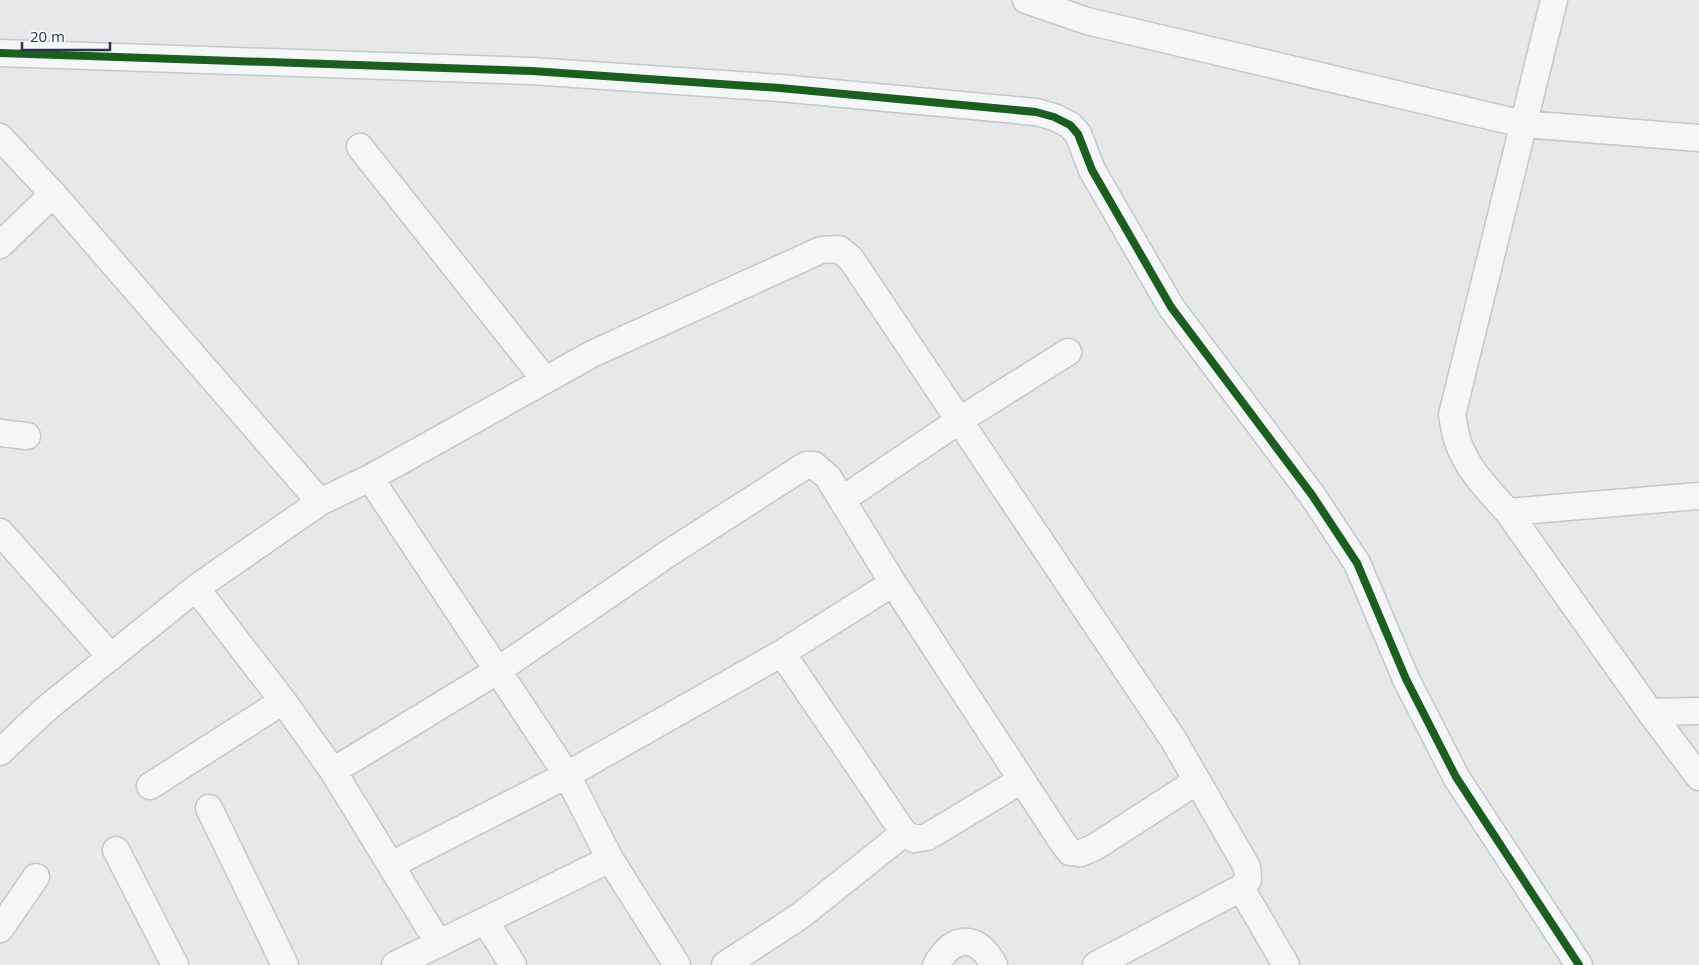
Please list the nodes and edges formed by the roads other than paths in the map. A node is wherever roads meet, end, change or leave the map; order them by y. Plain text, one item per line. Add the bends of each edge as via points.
1 (1026, 0) edge
2 (1554, 0) edge
3 (0, 54) edge
4 (1523, 124) junction
5 (0, 137) edge
6 (1699, 138) edge
7 (360, 146) dead end
8 (53, 194) junction
9 (0, 245) edge
10 (1068, 352) dead end
11 (545, 380) junction
12 (960, 420) junction
13 (0, 433) edge
14 (27, 436) dead end
15 (370, 478) junction
16 (1699, 496) edge
17 (843, 499) junction
18 (320, 502) junction
19 (1508, 512) junction
20 (0, 532) edge
21 (893, 584) junction
22 (196, 588) junction
23 (782, 653) junction
24 (111, 657) junction
25 (497, 671) junction
26 (283, 702) junction
27 (1699, 711) edge
28 (1650, 712) junction
29 (0, 752) edge
30 (333, 771) junction
31 (567, 775) junction
32 (1699, 777) edge
33 (1022, 780) junction
34 (1197, 781) junction
35 (150, 786) dead end
36 (209, 808) dead end
37 (904, 833) junction
38 (116, 850) dead end
39 (610, 859) junction
40 (391, 865) junction
41 (36, 877) dead end
42 (1241, 888) junction
43 (486, 922) junction
44 (0, 929) edge
45 (439, 944) junction
46 (400, 964) edge
47 (175, 965) edge
48 (285, 965) edge
49 (513, 965) edge
50 (677, 965) edge
51 (725, 965) edge
52 (936, 965) edge
53 (994, 965) edge
54 (1096, 965) edge
55 (1286, 965) edge
56 (1579, 965) edge

1 - 4 street via 1087,21
2 - 4 street
3 - 56 street via 542,72 780,88 1036,112 1070,125 1078,134 1092,170 1172,306 1312,495 1357,563 1406,679 1456,777
4 - 6 street
4 - 19 street via 1452,415 1458,442 1469,464
5 - 8 street
7 - 11 street
8 - 9 street
8 - 18 street
10 - 12 street
11 - 12 street via 592,354 821,250 839,249 851,259
11 - 15 street
12 - 17 street
12 - 34 street via 1173,739
13 - 14 street
15 - 18 street
15 - 25 street
16 - 19 street
17 - 21 street
17 - 25 street via 828,477 814,465 799,468
18 - 22 street
19 - 28 street
20 - 24 street
21 - 23 street
21 - 33 street
22 - 24 street
22 - 26 street
23 - 31 street
23 - 37 street
24 - 29 street via 47,708
25 - 30 street
25 - 31 street
26 - 30 street
26 - 35 street
27 - 28 street
28 - 32 street
30 - 40 street
31 - 39 street
31 - 40 street
33 - 34 street via 1070,852 1081,853
33 - 37 street via 927,837 914,840
34 - 42 street via 1246,867 1248,880
36 - 48 street
37 - 51 street via 800,916
38 - 47 street
39 - 43 street
39 - 50 street
40 - 45 street
41 - 44 street
42 - 54 street
42 - 55 street
43 - 45 street
43 - 49 street
45 - 46 street
52 - 53 street via 951,946 964,941 976,943

